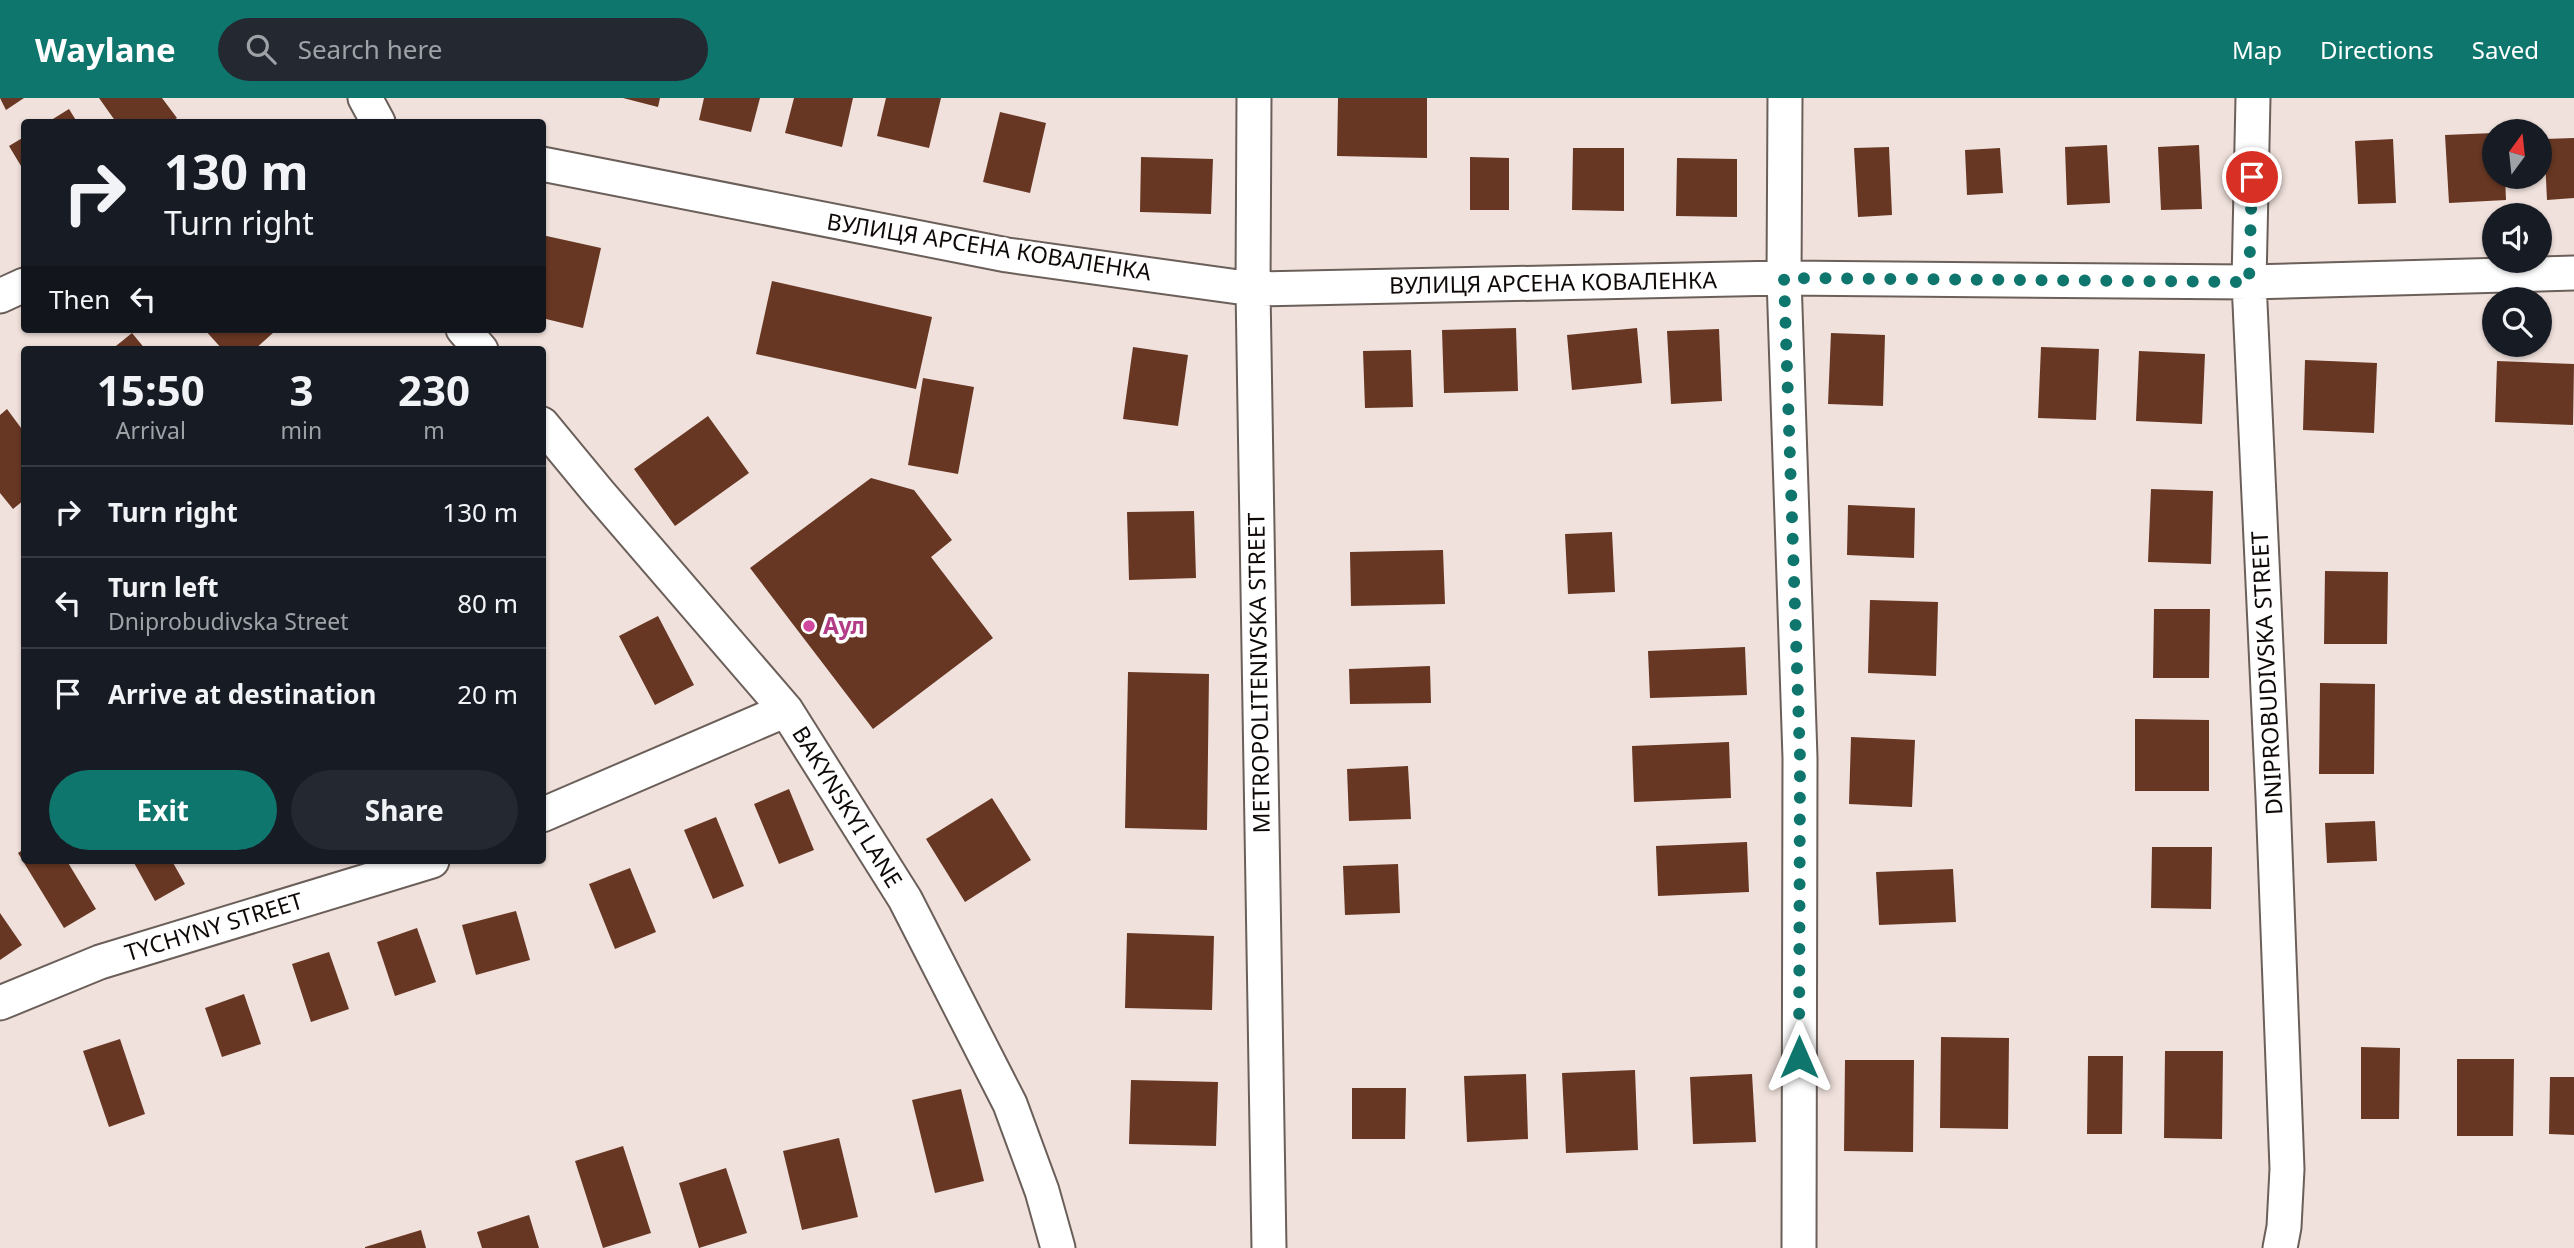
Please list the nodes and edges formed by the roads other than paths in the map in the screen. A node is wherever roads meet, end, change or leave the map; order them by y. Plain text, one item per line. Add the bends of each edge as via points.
1 (365, 98) edge
2 (1254, 98) edge
3 (1785, 98) edge
4 (2253, 98) edge
5 (376, 119) edge
6 (546, 165) edge
7 (2574, 273) edge
8 (1784, 278) junction
9 (2249, 282) junction
10 (21, 286) edge
11 (1253, 289) junction
12 (0, 296) edge
13 (546, 429) edge
14 (786, 710) junction
15 (546, 813) edge
16 (422, 864) edge
17 (0, 1003) edge
18 (1058, 1248) edge
19 (1269, 1248) edge
20 (1799, 1248) edge
21 (2280, 1248) edge

1 - 5 street
2 - 11 street, METROPOLITENIVSKA STREET
3 - 8 street
4 - 9 street, DNIPROBUDIVSKA STREET
6 - 11 street, ВУЛИЦЯ АРСЕНА КОВАЛЕНКА via 1007,255
7 - 9 street, ВУЛИЦЯ АРСЕНА КОВАЛЕНКА
8 - 9 street, ВУЛИЦЯ АРСЕНА КОВАЛЕНКА
8 - 11 street, ВУЛИЦЯ АРСЕНА КОВАЛЕНКА
8 - 20 street via 1800,758
9 - 21 street, DNIPROBUDIVSKA STREET via 2287,1169
10 - 12 street
11 - 19 street, METROPOLITENIVSKA STREET
13 - 14 street, BAKYNSKYI LANE
14 - 15 street
14 - 18 street, BAKYNSKYI LANE via 905,899 1010,1104
16 - 17 street, TYCHYNY STREET via 100,962

